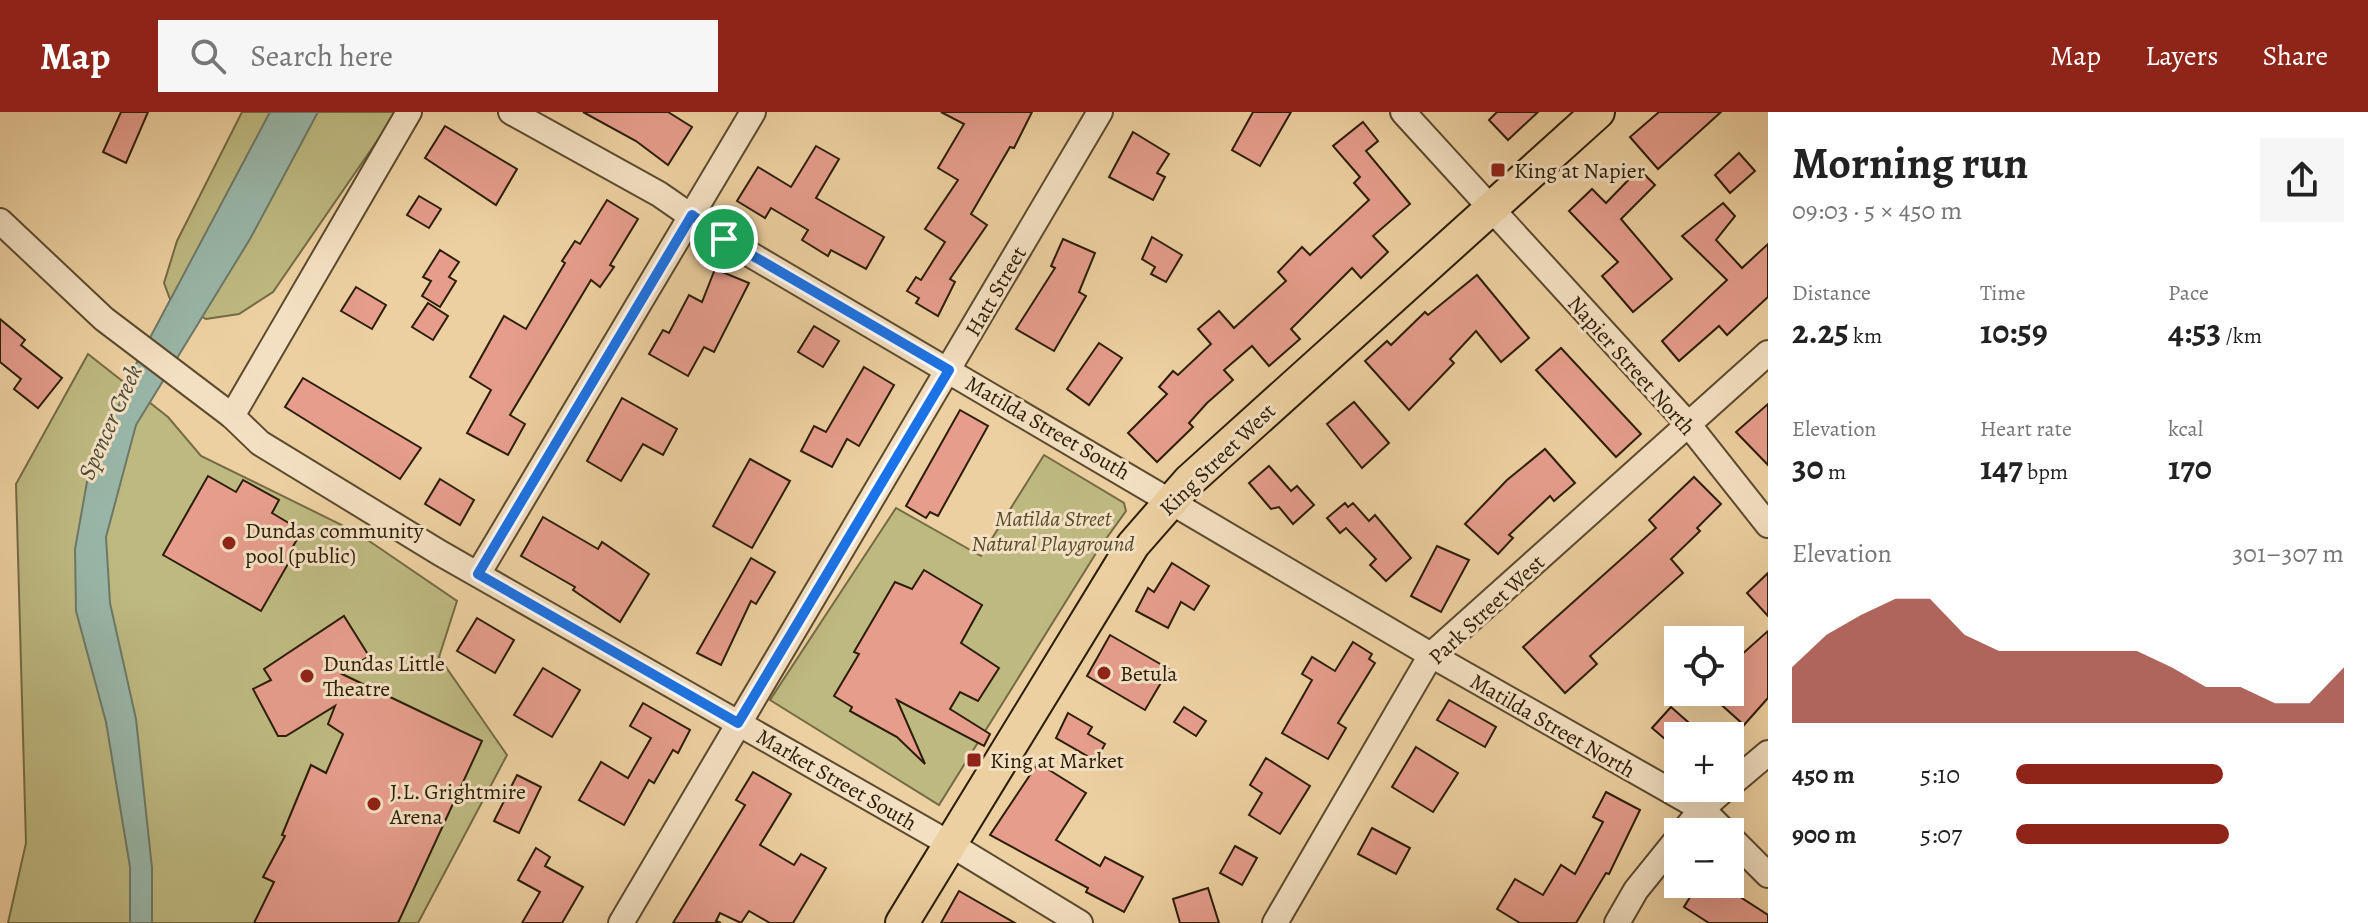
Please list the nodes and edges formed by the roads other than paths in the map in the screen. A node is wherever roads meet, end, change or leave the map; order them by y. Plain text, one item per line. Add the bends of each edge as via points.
1 (409, 112) edge
2 (511, 112) edge
3 (753, 112) edge
4 (1100, 112) edge
5 (1403, 112) edge
6 (1598, 112) edge
7 (1490, 210) junction
8 (692, 215) junction
9 (0, 221) edge
10 (1768, 353) edge
11 (949, 370) junction
12 (232, 416) junction
13 (1688, 424) junction
14 (1172, 499) junction
15 (1768, 525) edge
16 (478, 574) junction
17 (1431, 655) junction
18 (738, 723) junction
19 (1768, 753) edge
20 (1744, 773) edge
21 (1710, 802) edge
22 (1702, 809) junction
23 (1695, 818) edge
24 (1711, 818) edge
25 (950, 844) junction
26 (1744, 851) edge
27 (1664, 855) edge
28 (1768, 875) edge
29 (621, 923) edge
30 (902, 923) edge
31 (1080, 923) edge
32 (1275, 923) edge
33 (1617, 923) edge

1 - 12 street
2 - 8 street, Matilda Street South
3 - 8 street
4 - 11 street, Hatt Street
5 - 7 street, Napier Street North
6 - 7 main road, King Street West
7 - 13 street, Napier Street North
7 - 14 main road, King Street West
8 - 11 street, Matilda Street South via 724,239
8 - 16 street
9 - 12 street, Market Street South via 104,319
10 - 13 street, Park Street West
11 - 14 street, Matilda Street South
11 - 18 street, Hatt Street
12 - 16 street, Market Street South via 260,443
13 - 15 street, Napier Street North
13 - 17 street, Park Street West
14 - 17 street, Matilda Street North
14 - 25 main road, King Street West via 1133,545
16 - 18 street, Market Street South
17 - 22 street, Matilda Street North
17 - 32 street, Park Street West
18 - 25 street, Market Street South
18 - 29 street, Hatt Street
19 - 20 street
21 - 22 street
22 - 23 street
22 - 24 street, Matilda Street North
25 - 30 main road, King Street West
25 - 31 street, Market Street South
26 - 28 street
27 - 33 street

